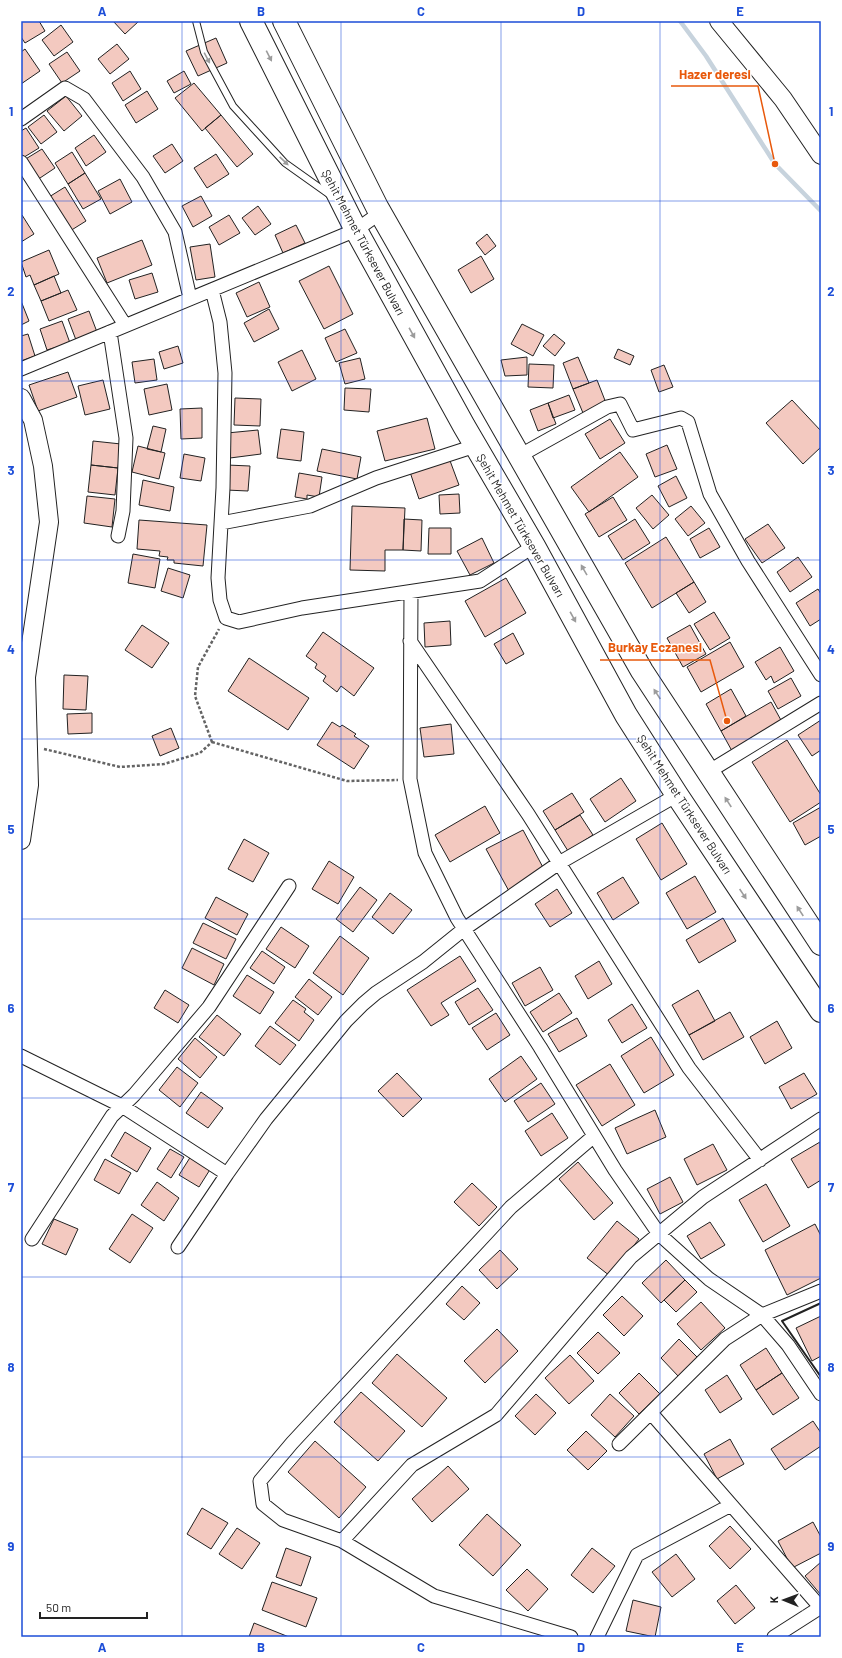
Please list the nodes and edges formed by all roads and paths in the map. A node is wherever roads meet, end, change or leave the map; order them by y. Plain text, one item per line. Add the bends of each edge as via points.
1 (196, 21) edge
2 (251, 21) edge
3 (284, 21) edge
4 (719, 21) edge
5 (21, 118) edge
6 (821, 155) edge
7 (21, 162) edge
8 (343, 204) junction
9 (380, 213) junction
10 (356, 230) junction
11 (212, 290) junction
12 (190, 298) junction
13 (125, 325) junction
14 (110, 332) junction
15 (21, 369) edge
16 (21, 398) edge
17 (475, 446) junction
18 (519, 456) junction
19 (221, 523) junction
20 (118, 536) dead end
21 (534, 546) junction
22 (411, 592) junction
23 (226, 618) junction
24 (410, 641) junction
25 (821, 675) edge
26 (821, 703) edge
27 (212, 742) junction
28 (28, 745) junction
29 (708, 772) junction
30 (410, 780) junction
31 (677, 795) junction
32 (21, 840) edge
33 (559, 863) junction
34 (289, 886) dead end
35 (464, 929) junction
36 (821, 944) edge
37 (821, 1011) edge
38 (21, 1056) edge
39 (122, 1106) junction
40 (821, 1119) edge
41 (594, 1136) junction
42 (760, 1160) junction
43 (227, 1174) junction
44 (658, 1234) junction
45 (32, 1239) dead end
46 (178, 1247) dead end
47 (821, 1291) edge
48 (762, 1315) junction
49 (821, 1394) edge
50 (651, 1412) junction
51 (619, 1444) dead end
52 (731, 1505) junction
53 (342, 1541) junction
54 (821, 1608) edge
55 (571, 1637) edge
56 (597, 1637) edge
57 (774, 1637) edge

1 -> 8 lane via 204,52 233,106 285,163
2 -> 8 highway, Şehit Mehmet Türksever Bulvarı
3 - 9 highway
4 - 6 street via 783,99
5 - 12 street via 65,88 84,99 143,176 175,232
7 - 13 street
8 - 10 highway, Şehit Mehmet Türksever Bulvarı
9 - 10 street
9 - 18 highway
10 - 11 street
10 -> 17 highway, Şehit Mehmet Türksever Bulvarı
11 - 12 street
11 - 19 street via 220,322 225,373
12 - 13 street
13 - 14 street
14 - 15 street
14 - 20 street via 126,438 123,511
16 - 28 street via 33,420 43,466 49,522 26,677
17 - 19 street via 376,478 310,506
17 - 21 highway, Şehit Mehmet Türksever Bulvarı
18 - 25 street via 607,407 620,404 633,430 681,418 688,422 710,494 748,561
29 -> 18 highway via 642,671
19 - 23 street via 218,578 220,600
21 - 22 street via 480,581
21 -> 31 highway, Şehit Mehmet Türksever Bulvarı via 626,715
22 - 23 street via 302,608 239,622
22 - 24 street
23 - 27 path via 198,667 195,696
24 - 30 street
24 - 33 street
26 - 29 street
27 - 28 path via 200,753 164,764 120,767
27 - 30 path via 347,781
28 - 32 street via 29,785
36 -> 29 highway
30 - 35 street via 425,853
31 - 33 street
31 -> 37 highway, Şehit Mehmet Türksever Bulvarı
33 - 35 street
33 - 42 street via 689,1068
34 - 39 street via 208,1007
35 - 41 street
35 - 43 street via 362,1004 266,1119
38 - 39 street
39 - 43 street
39 - 45 street via 112,1116
40 - 42 street
41 - 44 street
41 - 53 street via 512,1207 292,1443 260,1481 263,1504 283,1520
42 - 44 street via 703,1197
43 - 46 street
44 - 48 street via 709,1280
44 - 53 street via 631,1257 496,1415 412,1465
47 - 48 street
48 - 49 street via 788,1345
48 - 50 street via 725,1339
50 - 51 street
50 - 52 street
52 - 54 street
52 - 56 street via 637,1555
53 - 55 street via 434,1596
54 - 57 street

